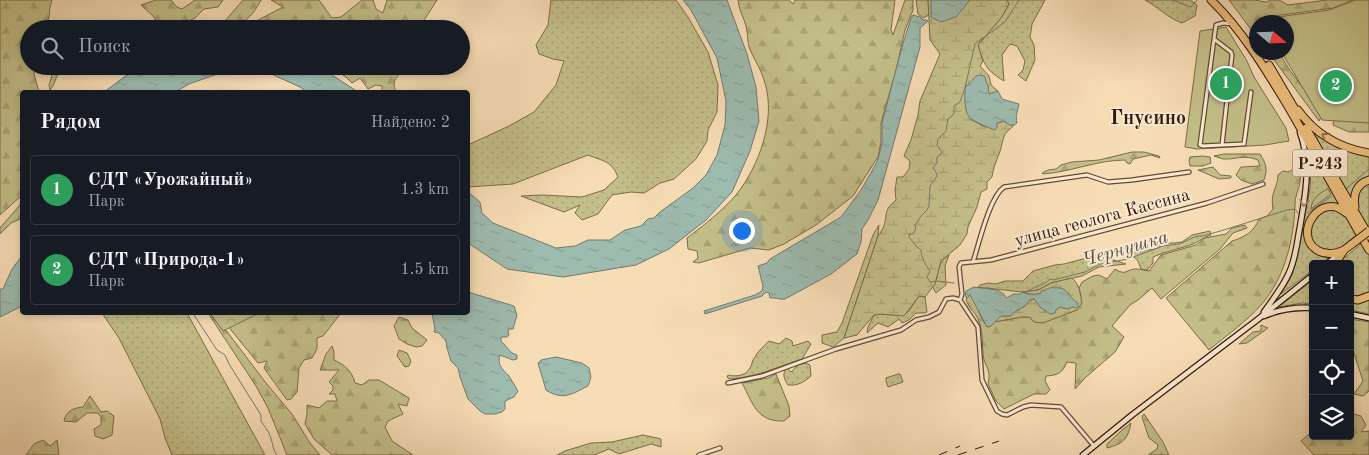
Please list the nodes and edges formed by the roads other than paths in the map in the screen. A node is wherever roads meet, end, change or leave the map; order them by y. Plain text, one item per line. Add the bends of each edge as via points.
1 (1211, 0) edge
2 (1217, 0) edge
3 (1234, 26) junction
4 (1249, 38) edge
5 (1214, 39) junction
6 (1264, 60) edge
7 (1250, 92) dead end
8 (1289, 104) junction
9 (1222, 145) junction
10 (1369, 153) edge
11 (1189, 172) dead end
12 (1369, 180) edge
13 (1263, 184) dead end
14 (1355, 218) junction
15 (1369, 231) edge
16 (1369, 236) edge
17 (1344, 250) junction
18 (1369, 250) edge
19 (1332, 260) edge
20 (1337, 260) edge
21 (973, 262) junction
22 (1309, 278) edge
23 (1369, 296) edge
24 (960, 300) junction
25 (1354, 300) edge
26 (1309, 308) edge
27 (1354, 315) edge
28 (1369, 318) edge
29 (1258, 319) junction
30 (728, 383) dead end
31 (1094, 446) junction
32 (720, 448) dead end
33 (699, 455) edge
34 (1083, 455) edge

1 - 3 highway
2 - 4 highway
3 - 5 street via 1228,23 1216,25
3 - 8 highway
5 - 9 street via 1232,55
5 - 9 street via 1200,145
6 - 8 highway
7 - 9 street via 1244,144
10 -> 8 highway, Р-243 via 1326,137
8 - 14 highway, Р-243
8 -> 29 main road, Р-243 via 1305,150 1306,192 1289,274
11 - 21 street via 1108,182 1087,175 1004,187 991,208
12 - 14 highway, Р-243 via 1360,184 1356,191
13 - 21 street, улица геолога Кассина via 1198,206
14 - 16 highway, Р-243
14 - 17 highway, Р-243 via 1330,206 1319,210 1310,223 1308,236 1315,249 1329,254
14 - 18 highway, Р-243
15 - 17 highway, bridge
17 - 19 main road
17 - 20 highway
21 - 24 street via 962,263 959,267
22 - 29 main road
23 - 25 highway
24 - 30 street via 946,299 939,312 916,320 901,330 762,376
24 - 31 street via 978,327 982,380 997,411 1007,415 1031,405 1061,407
26 - 29 main road via 1280,310
27 - 28 main road
29 - 31 main road
31 - 34 main road
32 - 33 street

